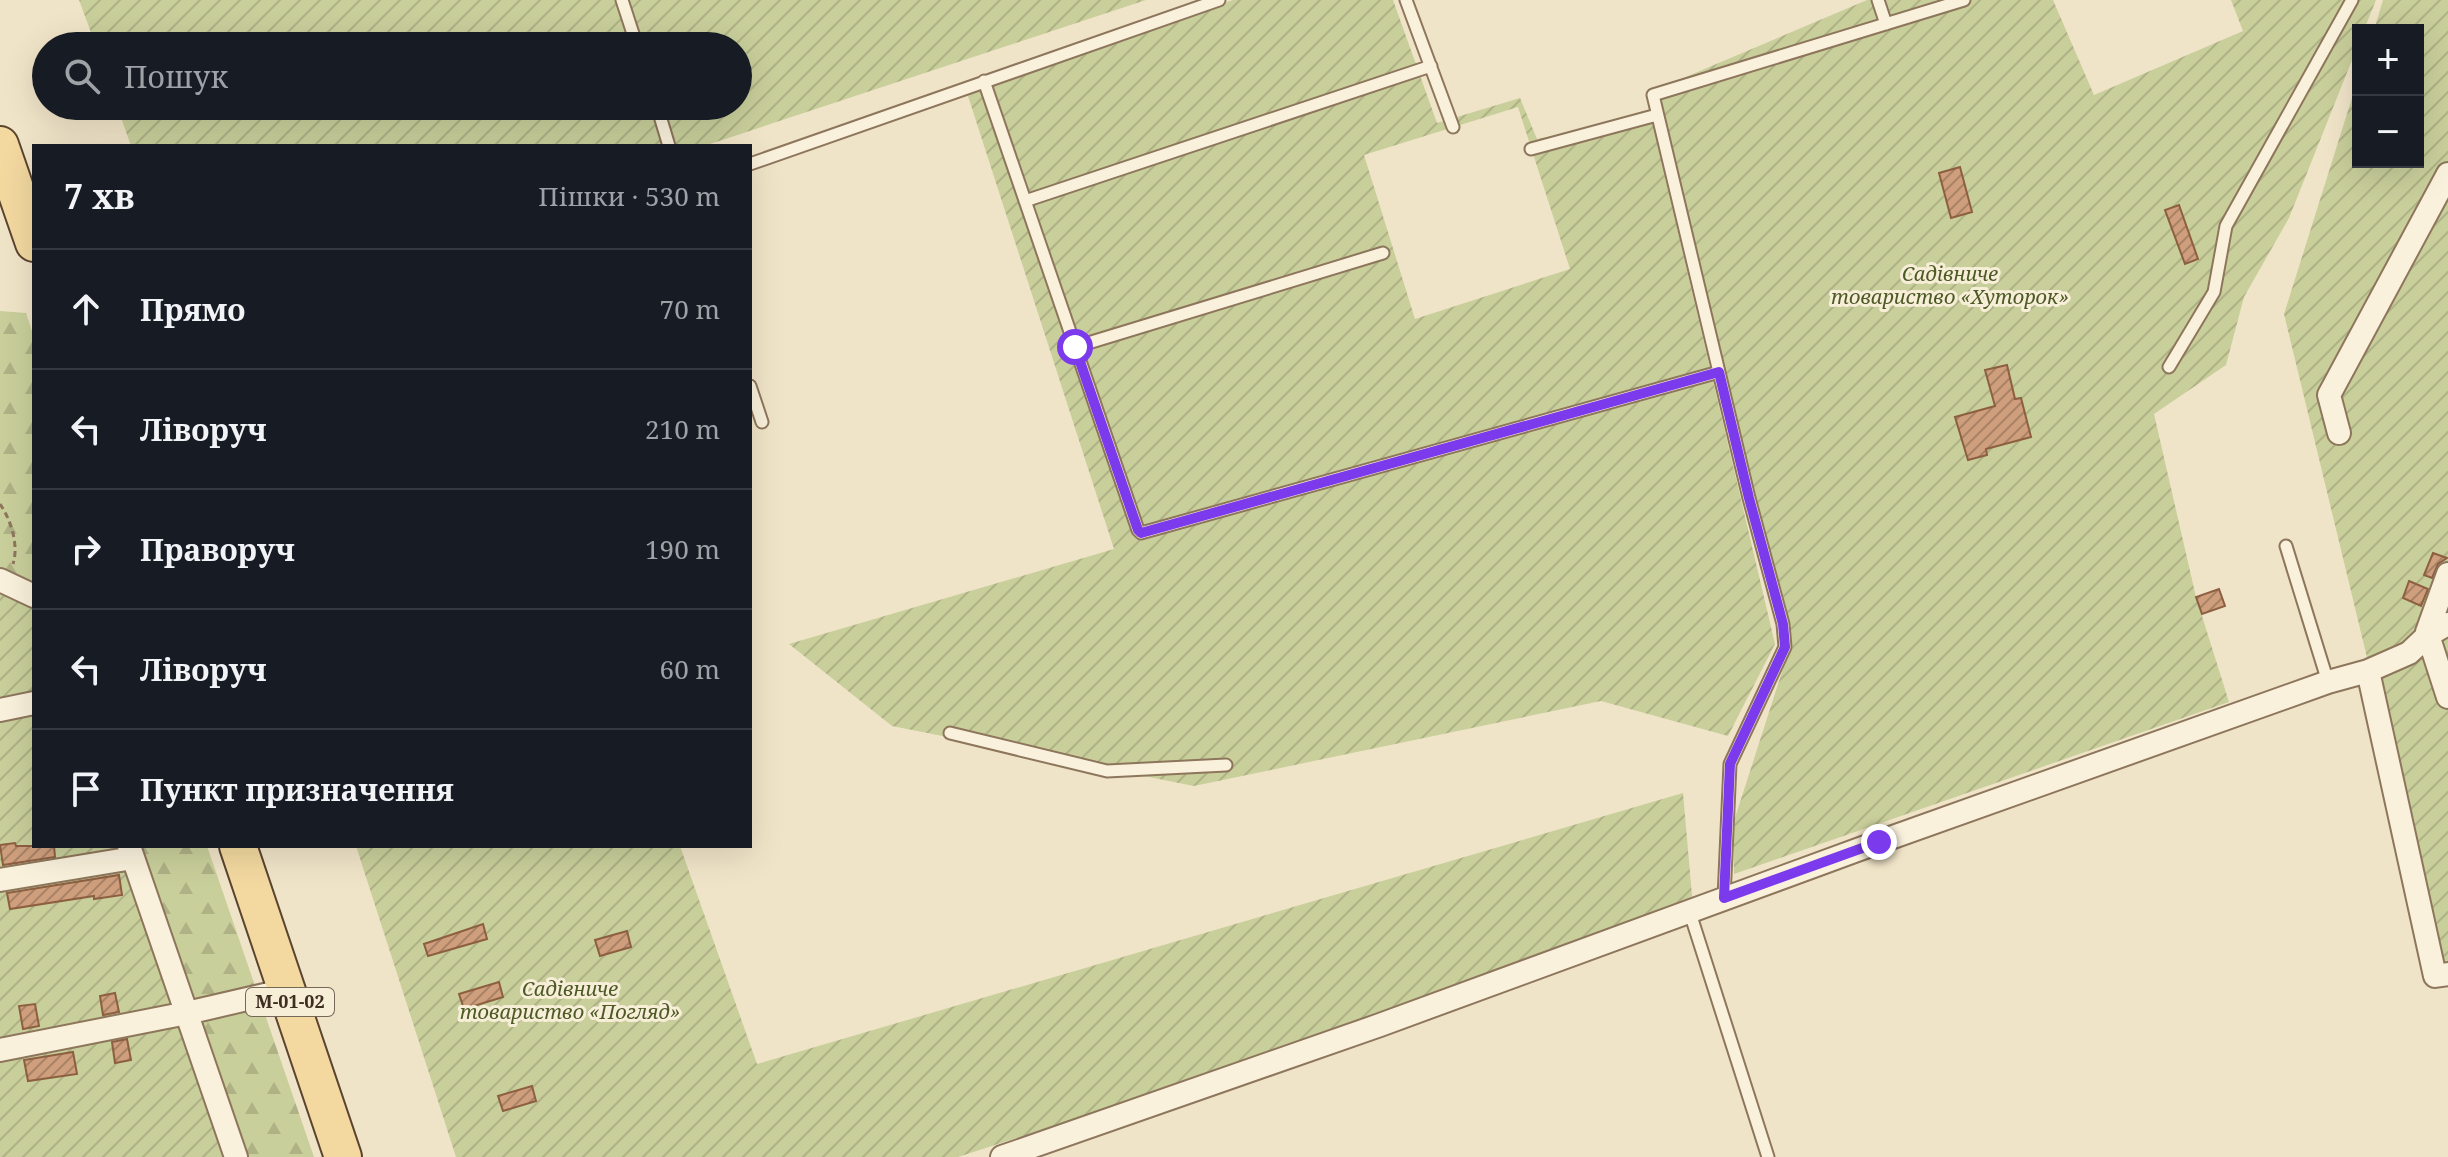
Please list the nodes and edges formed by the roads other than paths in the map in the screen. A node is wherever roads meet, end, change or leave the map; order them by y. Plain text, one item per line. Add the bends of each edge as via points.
1 (622, 0) edge
2 (1219, 0) edge
3 (1406, 0) edge
4 (1878, 0) edge
5 (1964, 0) edge
6 (2352, 0) edge
7 (1886, 24) junction
8 (632, 32) edge
9 (1431, 66) junction
10 (984, 81) junction
11 (1657, 115) junction
12 (661, 120) edge
13 (1453, 127) dead end
14 (668, 144) edge
15 (0, 145) edge
16 (1531, 149) dead end
17 (752, 163) edge
18 (2448, 174) edge
19 (1025, 201) junction
20 (32, 237) edge
21 (1383, 253) dead end
22 (1075, 347) junction
23 (2169, 367) dead end
24 (1719, 372) junction
25 (752, 392) edge
26 (762, 422) dead end
27 (2339, 433) dead end
28 (2286, 546) dead end
29 (2448, 574) edge
30 (3, 581) edge
31 (32, 595) edge
32 (2448, 624) edge
33 (2428, 635) junction
34 (2368, 671) junction
35 (2328, 682) junction
36 (2448, 697) edge
37 (32, 703) edge
38 (0, 710) edge
39 (950, 733) dead end
40 (1226, 765) dead end
41 (239, 848) edge
42 (131, 852) edge
43 (0, 880) edge
44 (1724, 898) junction
45 (1690, 913) junction
46 (2448, 974) edge
47 (286, 990) junction
48 (187, 1013) junction
49 (0, 1050) edge
50 (236, 1157) edge
51 (343, 1157) edge
52 (1002, 1157) edge
53 (1768, 1157) edge

1 - 8 lane
2 - 10 lane
3 - 9 lane
4 - 7 lane
5 - 7 lane
6 - 23 lane via 2226,226 2214,292
7 - 11 lane via 1653,95
9 - 13 lane
9 - 19 lane
10 - 17 lane
10 - 19 lane
11 - 16 lane
11 - 24 lane
12 - 14 lane
15 - 20 main road
18 - 27 street via 2329,395
19 - 22 lane
21 - 22 lane
22 - 24 lane via 1141,533
24 - 44 lane via 1785,647 1730,764
25 - 26 lane
28 - 35 lane
29 - 33 street
30 - 31 street
32 - 33 street
33 - 34 street via 2409,653
33 - 36 street
34 - 35 street
34 - 46 street via 2435,976
35 - 44 street
37 - 38 street
39 - 40 lane via 1107,771
41 - 47 main road, М-01-02
42 - 43 street
42 - 48 street
44 - 45 street
45 - 52 street
45 - 53 lane
47 - 48 street
47 - 51 main road, М-01-02
48 - 49 street
48 - 50 street

